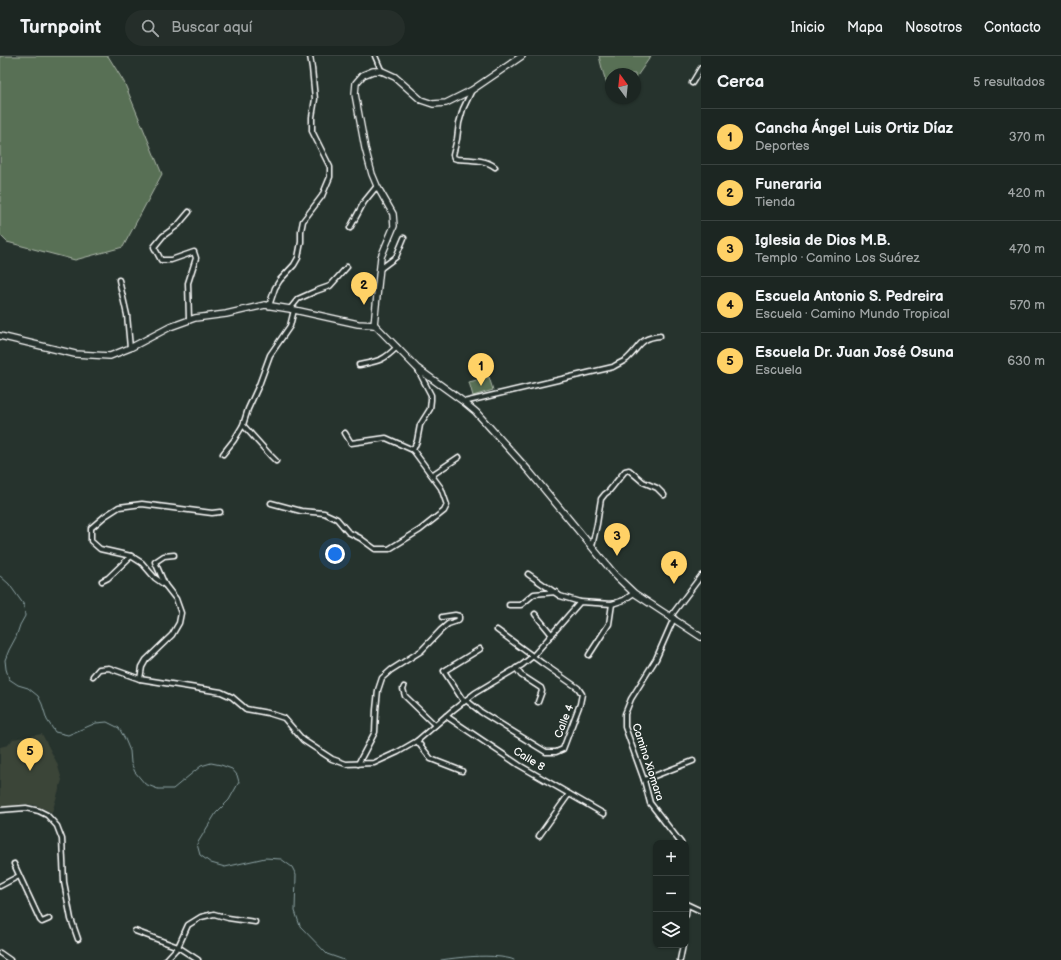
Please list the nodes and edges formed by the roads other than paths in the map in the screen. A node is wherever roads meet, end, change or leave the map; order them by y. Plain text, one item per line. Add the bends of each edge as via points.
1 (310, 56) edge
2 (375, 56) edge
3 (522, 56) edge
4 (701, 68) edge
5 (382, 72) junction
6 (692, 83) dead end
7 (472, 90) junction
8 (495, 167) dead end
9 (377, 186) junction
10 (189, 212) dead end
11 (350, 228) dead end
12 (404, 238) dead end
13 (347, 267) dead end
14 (380, 269) junction
15 (119, 280) dead end
16 (269, 306) junction
17 (292, 309) junction
18 (189, 320) junction
19 (374, 325) junction
20 (0, 336) edge
21 (660, 336) dead end
22 (397, 346) junction
23 (130, 348) junction
24 (359, 365) dead end
25 (417, 368) junction
26 (464, 402) junction
27 (243, 426) junction
28 (345, 433) dead end
29 (413, 450) junction
30 (223, 454) dead end
31 (459, 456) dead end
32 (276, 461) dead end
33 (432, 476) junction
34 (664, 495) dead end
35 (271, 503) dead end
36 (220, 512) dead end
37 (592, 546) junction
38 (174, 555) dead end
39 (131, 556) junction
40 (528, 574) dead end
41 (701, 576) edge
42 (102, 581) dead end
43 (165, 585) junction
44 (556, 592) junction
45 (634, 593) junction
46 (580, 602) junction
47 (612, 604) junction
48 (509, 605) dead end
49 (535, 614) dead end
50 (442, 617) dead end
51 (672, 617) junction
52 (497, 630) dead end
53 (552, 635) junction
54 (701, 637) edge
55 (480, 649) dead end
56 (589, 655) dead end
57 (533, 656) junction
58 (516, 668) junction
59 (93, 676) dead end
60 (140, 679) junction
61 (404, 687) dead end
62 (465, 701) junction
63 (538, 702) dead end
64 (446, 716) junction
65 (435, 725) junction
66 (417, 741) junction
67 (693, 761) dead end
68 (358, 764) junction
69 (462, 771) dead end
70 (644, 780) junction
71 (569, 794) junction
72 (0, 810) edge
73 (604, 814) dead end
74 (539, 836) dead end
75 (679, 840) edge
76 (14, 864) dead end
77 (19, 876) junction
78 (0, 886) edge
79 (689, 906) edge
80 (701, 911) edge
81 (49, 919) dead end
82 (255, 922) dead end
83 (135, 931) dead end
84 (78, 939) dead end
85 (178, 947) junction
86 (682, 948) edge
87 (0, 953) edge
88 (10, 960) edge
89 (166, 960) edge
90 (198, 960) edge
91 (680, 960) edge

1 - 16 street via 315,99 312,131 330,167 330,177 322,196 303,221 298,258 275,288
2 - 5 street
3 - 7 street
4 - 6 street
5 - 7 street via 395,77 421,100 433,104 446,103
5 - 9 street via 373,71 363,75 356,84 355,94 365,148
7 - 8 street via 463,109 453,155 456,159 484,162
9 - 11 street via 364,202
9 - 14 street via 393,214 394,226 381,257
10 - 18 street via 154,247 161,260 171,260 194,252 196,258 188,283
12 - 14 street via 396,258
13 - 17 street via 330,286 298,299
14 - 19 street
15 - 23 street via 127,315
16 - 17 street
16 - 18 street
17 - 19 street via 358,324
17 - 27 street via 290,326 270,355
18 - 23 street via 170,326
19 - 22 street
20 - 23 street via 75,354 110,356
21 - 26 street via 644,340 626,360 613,367
22 - 24 street via 387,357
22 - 25 street
25 - 26 street
25 - 29 street via 432,395 430,409 420,425
26 - 37 street via 529,471
27 - 30 street
27 - 32 street
28 - 29 street via 351,443 386,438
29 - 33 street
31 - 33 street
33 - 35 street via 441,488 447,505 444,511 389,550 375,548 348,532 337,519 324,513 301,511
34 - 37 street via 629,470 625,471 601,499
36 - 39 street via 142,504 120,507 91,528 92,541 100,550
37 - 45 street via 616,576
38 - 43 street via 164,556 155,562
39 - 42 street
39 - 43 street
40 - 44 street
41 - 51 street, Camino Xiomara
43 - 60 street via 176,599 181,613 179,623 172,635 146,660
44 - 46 street via 560,596
44 - 48 street via 534,594 521,605
45 - 47 street
45 - 51 street
46 - 47 street
46 - 53 street
47 - 56 street via 609,624
49 - 53 street
50 - 68 street via 456,615 459,619 448,624 421,651 382,678 378,690 375,732
51 - 54 street
51 - 70 street, Camino Xiomara via 656,659 631,699 625,714 625,727
52 - 57 street, Calle 4
53 - 57 street
55 - 62 street via 444,671
57 - 58 street
57 - 62 street, Calle 4 via 578,688 582,694 563,748 556,752 546,752
58 - 62 street
58 - 63 street via 521,675 541,688
59 - 60 street via 99,669 109,668
60 - 68 street via 221,692 232,697 246,709 284,718 303,740 332,759 346,764
61 - 65 street via 405,696
62 - 64 street
64 - 65 street
64 - 71 street, Calle 8
65 - 66 street
66 - 68 street via 374,763
66 - 69 street via 431,759
67 - 70 street
70 - 75 street, Camino Xiomara via 650,803
71 - 73 street, Calle 8
71 - 74 street
72 - 84 street via 26,808 39,811 47,815 57,826 62,839 64,882 71,919
76 - 77 street
77 - 78 street
77 - 81 street via 40,920 42,922
79 - 80 street
82 - 85 street via 214,914 201,917 188,924
83 - 85 street
85 - 89 street
85 - 90 street
86 - 91 street
87 - 88 street

